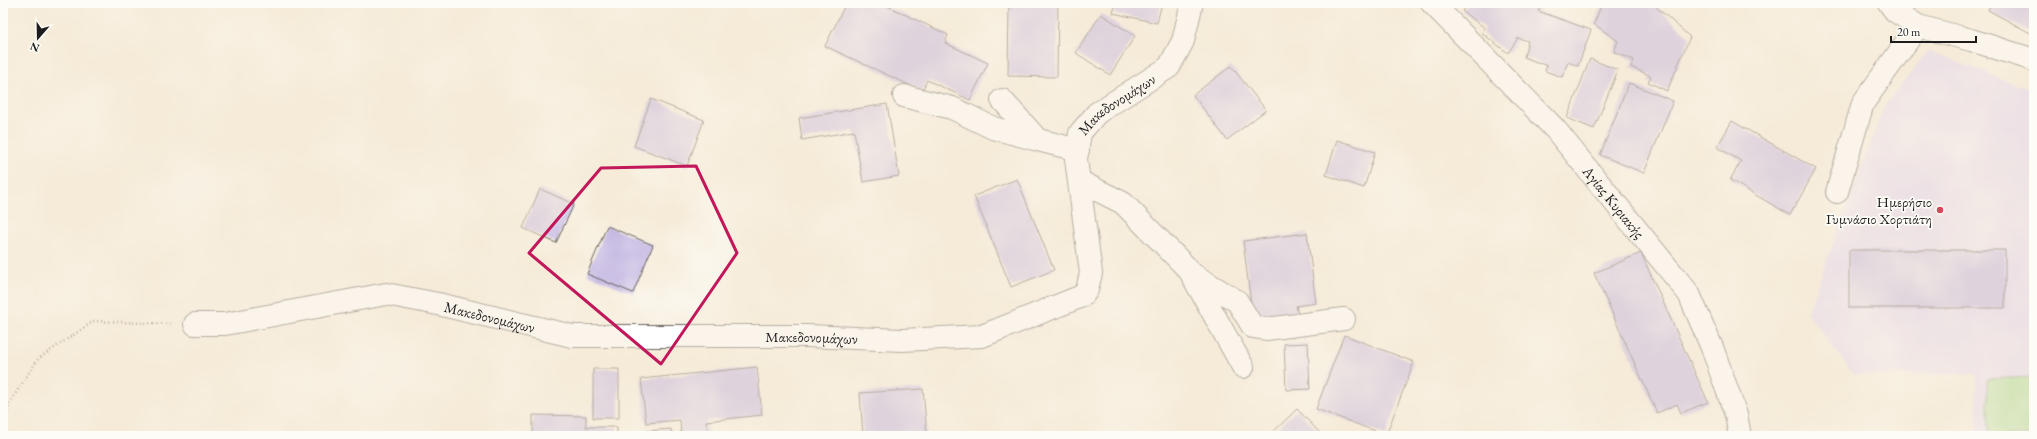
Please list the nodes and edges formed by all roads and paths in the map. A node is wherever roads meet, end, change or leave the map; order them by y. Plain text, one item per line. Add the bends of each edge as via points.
1 (1192, 3) edge
2 (1432, 3) edge
3 (1889, 3) edge
4 (1918, 26) junction
5 (2034, 60) edge
6 (904, 96) dead end
7 (1002, 100) dead end
8 (1038, 140) junction
9 (1078, 150) junction
10 (1079, 181) junction
11 (1837, 192) dead end
12 (1191, 274) junction
13 (1344, 319) dead end
14 (195, 324) joint
15 (1243, 367) dead end
16 (3, 431) edge
17 (1740, 436) edge

1 - 9 street, Μακεδονομάχων via 1183,41 1169,67 1097,113 1080,133
2 - 17 street, Αγίας Κυριακής via 1555,129 1689,294 1714,350 1736,415
3 - 4 street via 1895,11
4 - 5 street
4 - 11 street via 1863,103
6 - 8 street via 952,108 993,128
7 - 8 street
8 - 9 street
9 - 10 street, Μακεδονομάχων via 1076,159
10 - 12 street via 1123,203
10 - 14 street, Μακεδονομάχων via 1091,273 1087,290 1082,296 982,336 902,340 807,336 572,336 386,294 225,324
12 - 13 street via 1237,301 1253,327 1266,330
12 - 15 street
14 - 16 path via 94,321 38,359 10,402

